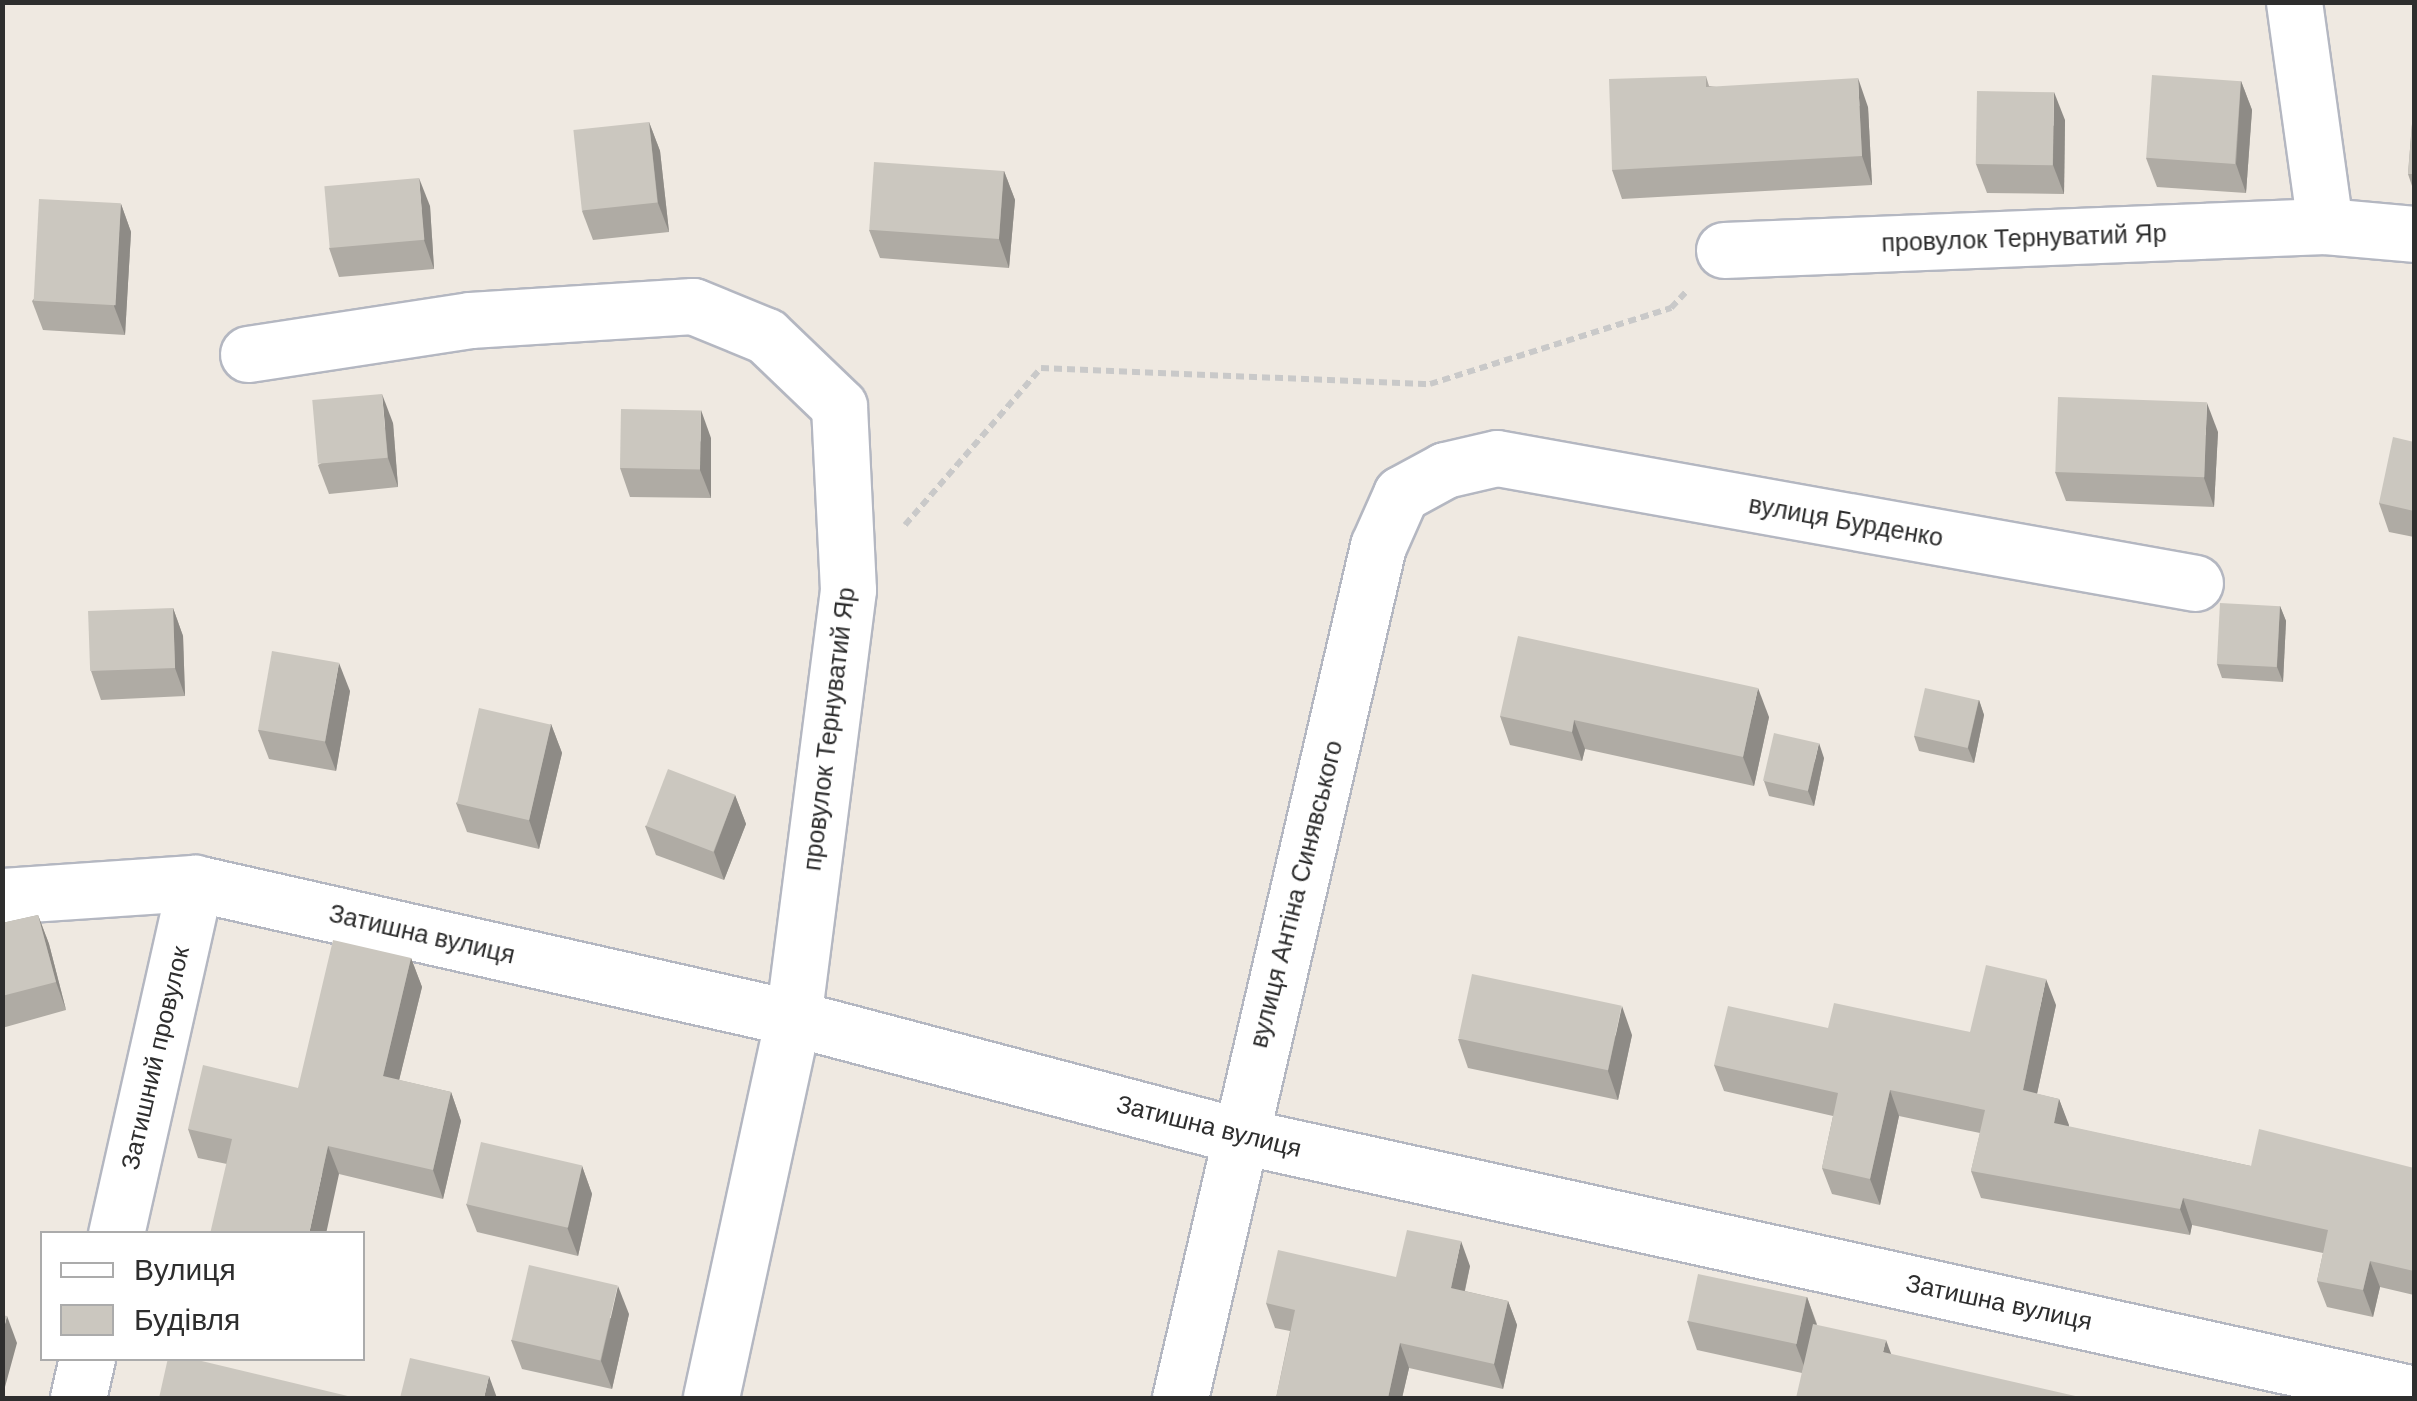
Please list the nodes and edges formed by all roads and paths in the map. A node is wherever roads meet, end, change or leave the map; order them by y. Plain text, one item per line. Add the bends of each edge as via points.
1 (2294, 2) edge
2 (2326, 226) junction
3 (2414, 234) edge
4 (1724, 250) dead end
5 (1671, 308) dead end
6 (248, 354) dead end
7 (1497, 458) joint
8 (2195, 584) dead end
9 (848, 590) junction
10 (195, 883) junction
11 (2, 896) edge
12 (793, 1018) junction
13 (1238, 1135) junction
14 (117, 1231) edge
15 (86, 1361) edge
16 (2414, 1394) edge
17 (78, 1398) edge
18 (711, 1398) edge
19 (1180, 1398) edge

1 - 2 street
2 - 3 street, провулок Тернуватий Яр
2 - 4 street, провулок Тернуватий Яр
5 - 9 path via 1430,384 1042,368
6 - 9 street, провулок Тернуватий Яр via 470,320 692,306 766,336 838,406
7 - 8 street, вулиця Бурденко
7 - 13 street, вулиця Антіна Синявського via 1444,470 1401,494 1378,546
9 - 12 street, провулок Тернуватий Яр
10 - 11 street, Затишна вулиця
10 - 12 street, Затишна вулиця
10 - 14 street, Затишний провулок
12 - 13 street, Затишна вулиця
12 - 18 street
13 - 16 street, Затишна вулиця
13 - 19 street, вулиця Антіна Синявського
15 - 17 street

